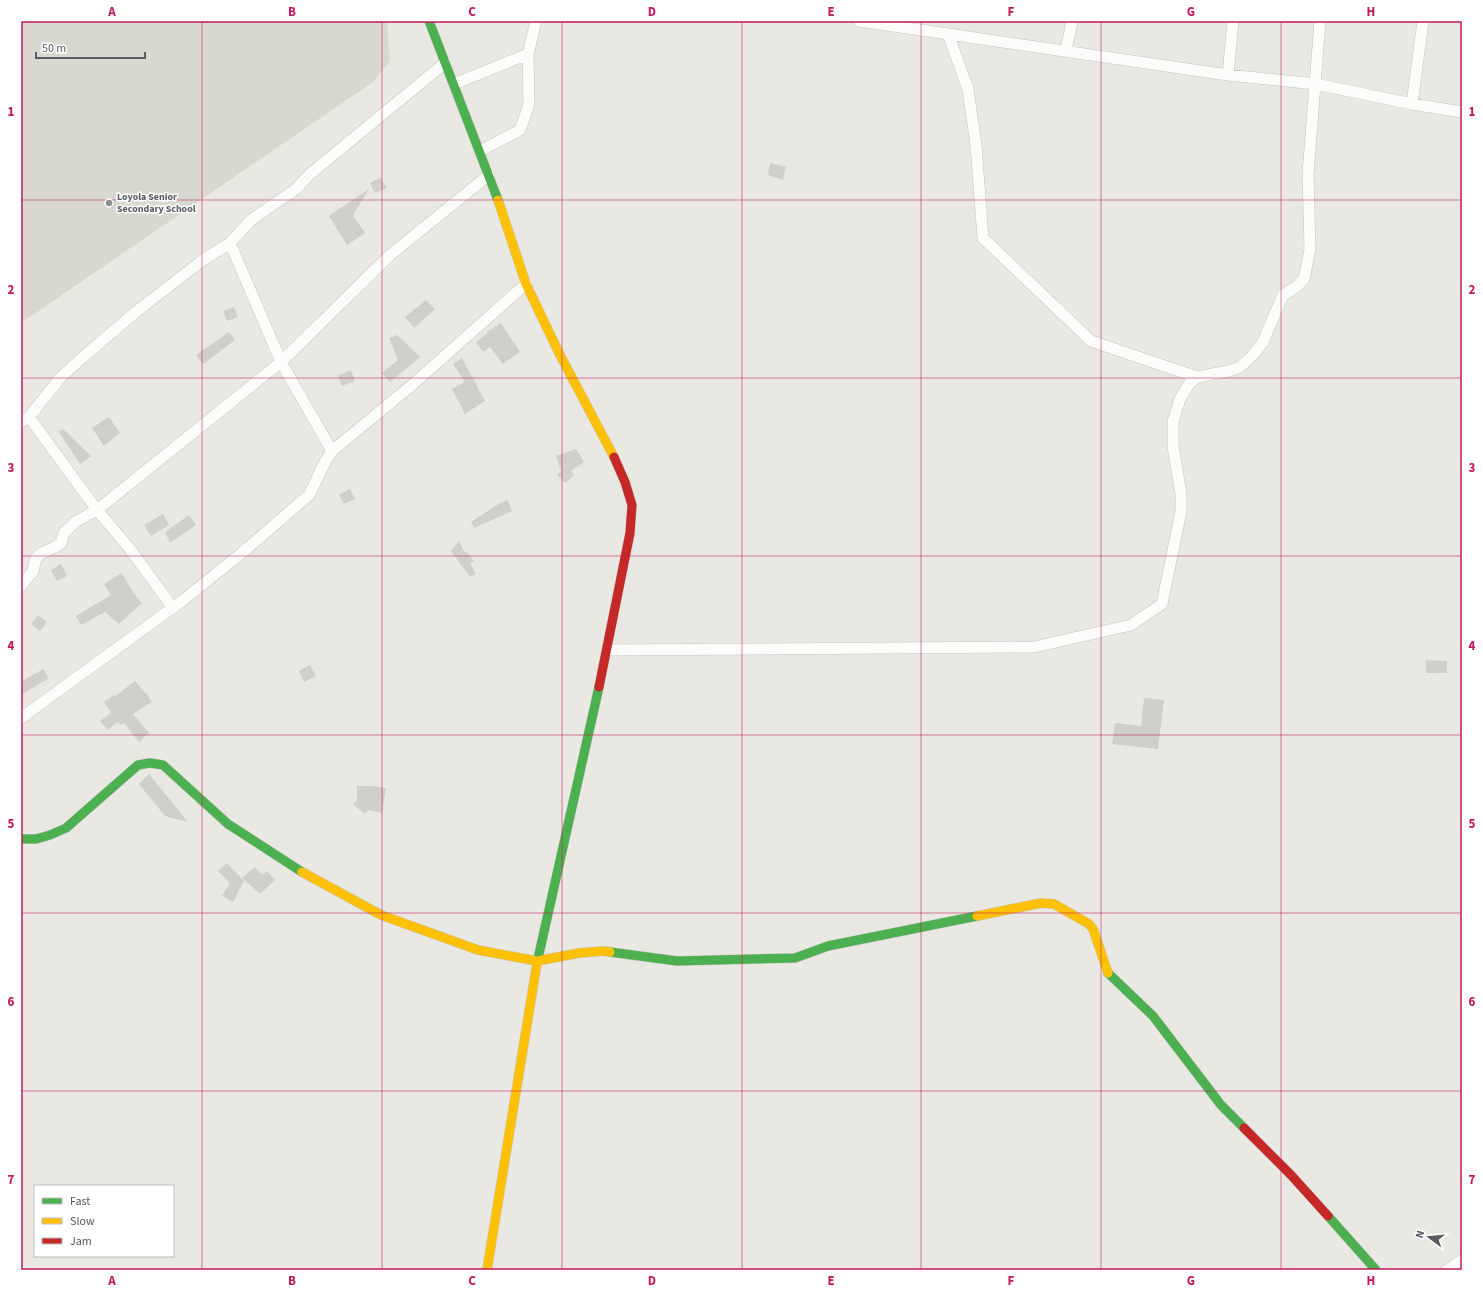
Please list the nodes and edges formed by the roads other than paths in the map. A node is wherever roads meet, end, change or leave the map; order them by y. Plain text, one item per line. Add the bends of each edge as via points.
1 (429, 21) edge
2 (536, 21) edge
3 (859, 21) edge
4 (1072, 21) edge
5 (1233, 21) edge
6 (1320, 21) edge
7 (1423, 21) edge
8 (948, 34) junction
9 (1066, 50) junction
10 (528, 54) junction
11 (445, 63) junction
12 (1228, 75) junction
13 (454, 84) junction
14 (1316, 84) junction
15 (1412, 104) junction
16 (1462, 112) edge
17 (480, 151) junction
18 (490, 175) junction
19 (230, 243) junction
20 (526, 284) junction
21 (281, 362) junction
22 (1198, 377) junction
23 (25, 419) edge
24 (332, 451) junction
25 (97, 510) junction
26 (21, 586) edge
27 (173, 608) junction
28 (607, 650) junction
29 (21, 718) edge
30 (21, 839) edge
31 (537, 961) junction
32 (1462, 1260) edge
33 (487, 1270) edge
34 (1376, 1270) edge
35 (1447, 1270) edge

1 - 11 street
2 - 10 street
3 - 8 street
4 - 9 street
5 - 12 street
6 - 14 street
7 - 15 street
8 - 9 street
8 - 22 street via 968,89 976,145 983,238 1091,341
9 - 12 street
10 - 13 street
10 - 17 street via 530,105 520,130
11 - 13 street
11 - 19 street via 310,174 296,190 250,220
12 - 14 street
13 - 17 street
14 - 15 street
14 - 22 street via 1308,174 1310,249 1304,279 1283,295 1263,342 1252,356 1229,371
15 - 16 street
17 - 18 street
18 - 20 street
18 - 21 street via 390,255
19 - 21 street
19 - 23 street via 203,260 137,311 83,357 61,377
20 - 24 street via 412,385
20 - 28 street via 612,453 632,505 630,533
21 - 24 street
21 - 25 street
22 - 28 street via 1189,384 1180,399 1173,422 1172,446 1181,494 1181,511 1162,604 1131,626 1034,647
23 - 25 street
24 - 27 street via 308,495
25 - 26 street via 75,522 64,533 61,543 36,558 33,571
25 - 27 street via 130,549
27 - 29 street
28 - 31 street
30 - 31 street via 36,839 66,828 138,765 153,762 163,765 228,824 260,846 303,873 381,915 478,950
31 - 33 street
31 - 34 street via 604,951 677,961 795,958 828,946 1041,903 1054,904 1089,924 1108,973 1153,1016 1222,1105 1291,1175
32 - 35 street

